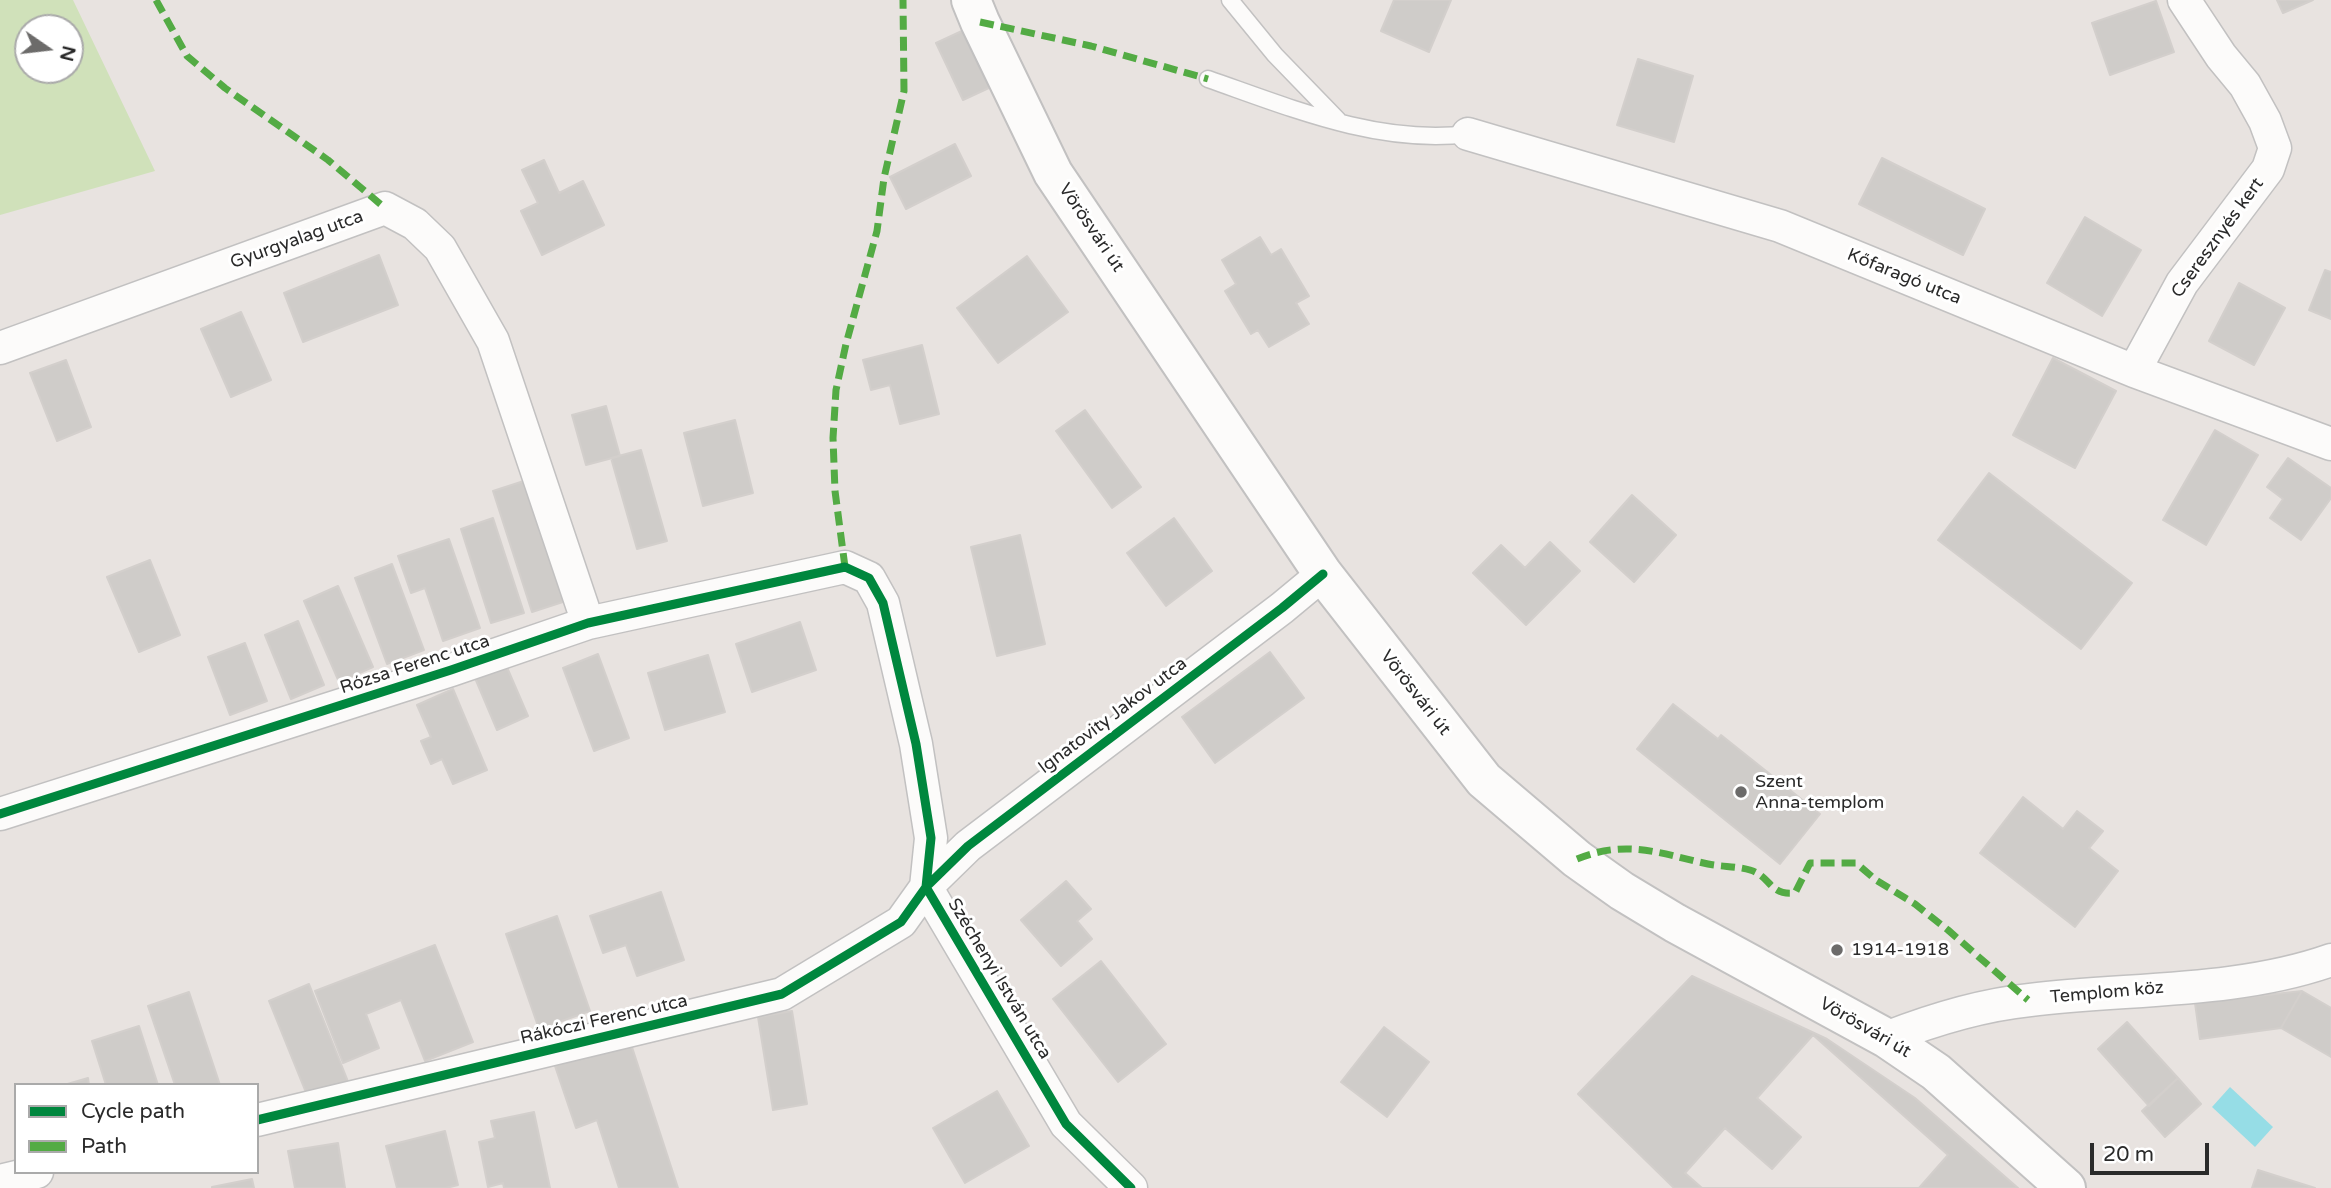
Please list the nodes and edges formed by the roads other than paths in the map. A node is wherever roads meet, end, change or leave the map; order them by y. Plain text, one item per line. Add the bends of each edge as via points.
1 (971, 0) edge
2 (1230, 0) edge
3 (2183, 0) edge
4 (1208, 79) dead end
5 (1339, 121) junction
6 (1468, 134) joint
7 (0, 348) edge
8 (2134, 370) junction
9 (2331, 444) edge
10 (845, 567) joint
11 (1322, 574) junction
12 (588, 623) junction
13 (0, 814) edge
14 (926, 887) junction
15 (2331, 960) edge
16 (1886, 1038) junction
17 (259, 1119) edge
18 (29, 1174) edge
19 (0, 1181) edge
20 (1131, 1188) edge
21 (2066, 1188) edge

1 - 11 main road, Vörösvári út via 1053,173
2 - 5 lane
3 - 8 street, Cseresznyés kert via 2245,85 2275,148 2268,169 2182,283
4 - 5 lane via 1287,109
5 - 6 lane via 1399,135
6 - 8 street, Kőfaragó utca via 1780,226
7 - 12 street, Gyurgyalag utca via 385,208 415,224 440,248 493,341
8 - 9 street, Kőfaragó utca
10 - 12 street, Rózsa Ferenc utca
10 - 14 street, Széchenyi István utca via 869,578 883,603 916,744 931,838
11 - 14 street, Ignatovity Jakov utca via 968,846
11 - 16 main road, Vörösvári út via 1484,780 1577,859 1675,923
12 - 13 street, Rózsa Ferenc utca
14 - 17 street, Rákóczi Ferenc utca via 901,922 782,994
14 - 20 street, Széchenyi István utca via 1066,1124
15 - 16 street, Templom köz via 2222,984 2028,1000 1934,1019
16 - 21 main road, Vörösvári út via 1936,1072
18 - 19 street

